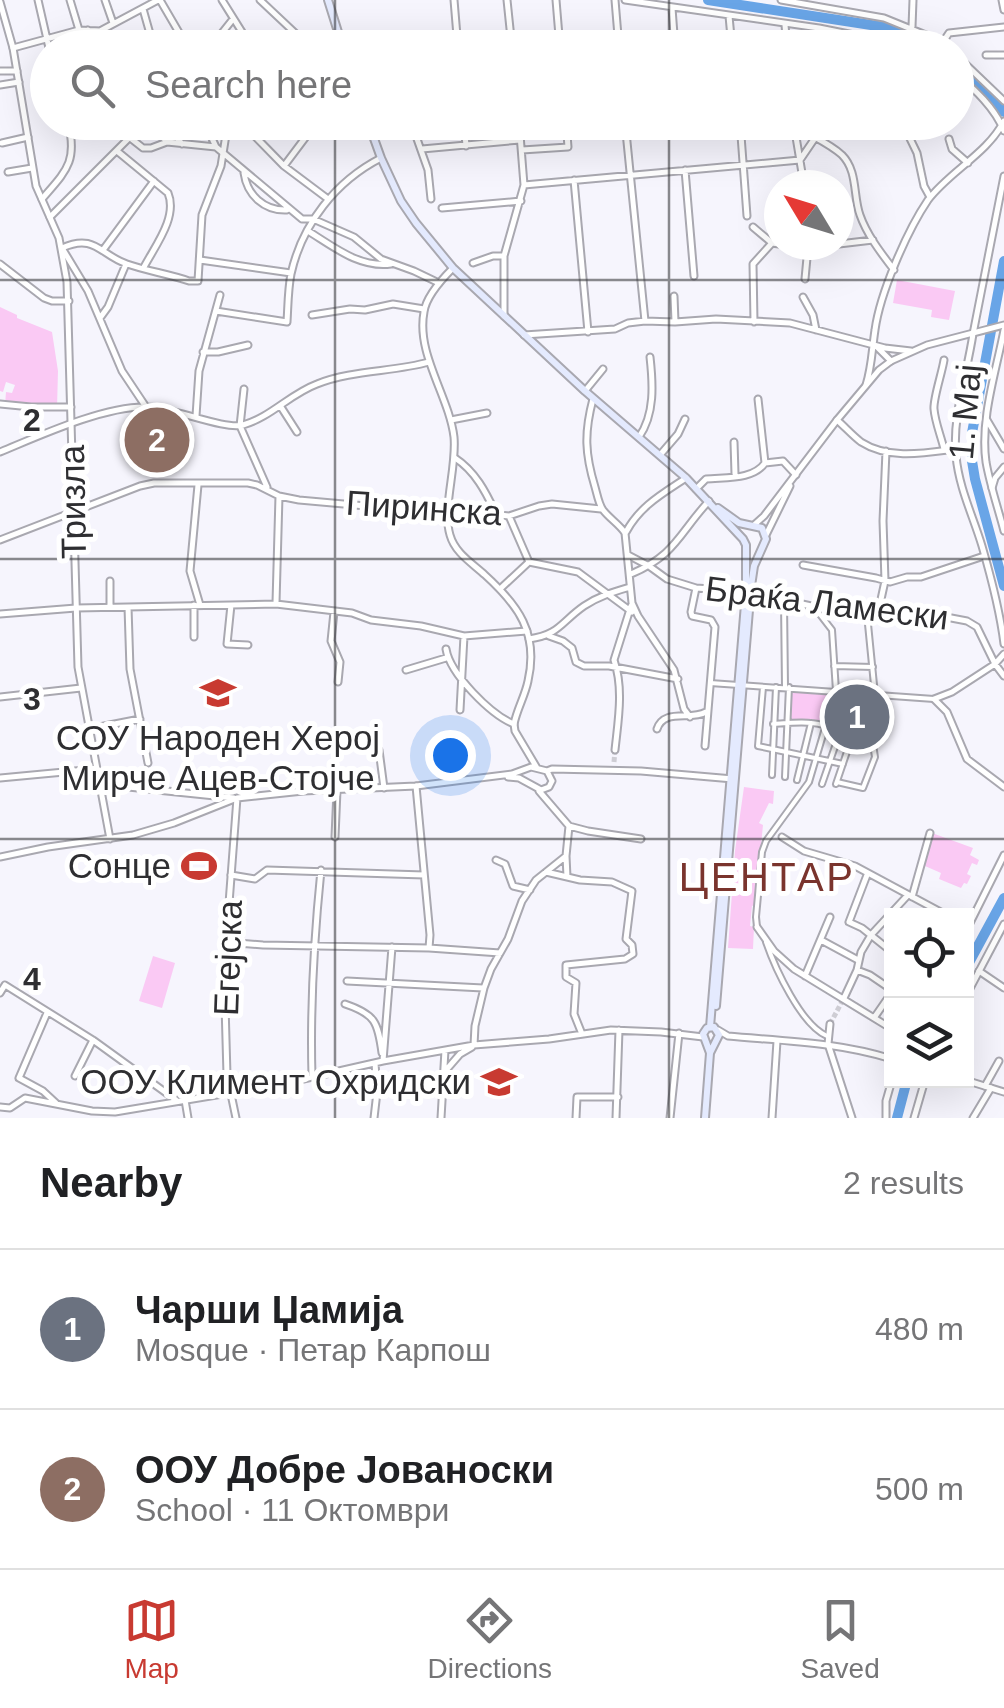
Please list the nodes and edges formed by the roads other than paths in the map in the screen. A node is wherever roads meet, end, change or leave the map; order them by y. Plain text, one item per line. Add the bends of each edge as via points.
1 (38, 0) edge
2 (70, 0) edge
3 (105, 0) edge
4 (159, 0) edge
5 (222, 0) edge
6 (260, 0) edge
7 (328, 0) edge
8 (454, 0) edge
9 (507, 0) edge
10 (556, 0) edge
11 (615, 0) edge
12 (625, 0) edge
13 (781, 0) edge
14 (832, 0) edge
15 (912, 0) edge
16 (1002, 0) edge
17 (0, 2) edge
18 (672, 8) junction
19 (834, 9) junction
20 (143, 10) junction
21 (1004, 10) edge
22 (729, 16) junction
23 (233, 19) junction
24 (113, 22) junction
25 (3, 24) edge
26 (785, 25) junction
27 (1004, 27) edge
28 (912, 28) junction
29 (44, 30) edge
30 (79, 30) joint
31 (88, 30) edge
32 (101, 30) edge
33 (149, 30) edge
34 (177, 30) edge
35 (224, 30) edge
36 (240, 30) edge
37 (292, 30) edge
38 (337, 30) edge
39 (456, 30) edge
40 (510, 30) edge
41 (558, 30) edge
42 (618, 30) edge
43 (674, 30) edge
44 (730, 30) edge
45 (785, 30) edge
46 (820, 30) edge
47 (916, 30) edge
48 (974, 30) edge
49 (30, 42) edge
50 (12, 48) junction
51 (986, 55) dead end
52 (1004, 55) edge
53 (0, 70) edge
54 (17, 71) junction
55 (974, 72) edge
56 (19, 82) junction
57 (0, 85) edge
58 (974, 91) edge
59 (1004, 101) edge
60 (1003, 126) edge
61 (28, 138) junction
62 (70, 140) edge
63 (127, 140) edge
64 (134, 140) edge
65 (164, 140) edge
66 (179, 140) edge
67 (213, 140) edge
68 (226, 140) edge
69 (259, 140) edge
70 (304, 140) edge
71 (374, 140) edge
72 (418, 140) edge
73 (466, 140) edge
74 (520, 140) joint
75 (567, 140) edge
76 (626, 140) edge
77 (742, 140) edge
78 (797, 140) edge
79 (814, 140) edge
80 (818, 140) edge
81 (910, 140) edge
82 (949, 140) edge
83 (2, 142) edge
84 (167, 142) junction
85 (182, 144) junction
86 (216, 146) junction
87 (466, 146) junction
88 (422, 149) junction
89 (522, 150) junction
90 (117, 151) junction
91 (224, 152) junction
92 (380, 158) junction
93 (800, 160) junction
94 (968, 162) junction
95 (744, 165) junction
96 (284, 166) junction
97 (32, 168) junction
98 (684, 169) junction
99 (244, 170) junction
100 (802, 170) edge
101 (8, 172) dead end
102 (630, 176) junction
103 (1004, 176) edge
104 (574, 180) junction
105 (154, 181) junction
106 (524, 185) junction
107 (930, 197) junction
108 (328, 199) junction
109 (432, 199) dead end
110 (42, 200) junction
111 (522, 201) junction
112 (442, 208) dead end
113 (290, 210) junction
114 (747, 216) dead end
115 (50, 217) junction
116 (313, 219) junction
117 (754, 226) dead end
118 (308, 231) junction
119 (764, 234) edge
120 (873, 240) junction
121 (854, 242) edge
122 (62, 248) junction
123 (103, 250) junction
124 (764, 253) edge
125 (504, 256) junction
126 (199, 260) junction
127 (807, 260) edge
128 (473, 263) dead end
129 (0, 264) edge
130 (126, 264) junction
131 (392, 264) junction
132 (144, 268) junction
133 (453, 268) junction
134 (894, 270) junction
135 (291, 273) junction
136 (78, 274) junction
137 (694, 276) dead end
138 (805, 278) dead end
139 (68, 282) junction
140 (439, 283) junction
141 (220, 295) dead end
142 (674, 296) dead end
143 (803, 296) dead end
144 (69, 301) junction
145 (424, 309) junction
146 (216, 311) junction
147 (312, 315) dead end
148 (504, 317) junction
149 (100, 318) junction
150 (645, 321) junction
151 (675, 322) junction
152 (754, 322) junction
153 (1004, 328) edge
154 (816, 330) junction
155 (588, 332) junction
156 (524, 334) junction
157 (972, 334) junction
158 (874, 344) junction
159 (248, 345) dead end
160 (911, 350) junction
161 (203, 352) junction
162 (650, 357) dead end
163 (944, 360) dead end
164 (891, 361) junction
165 (429, 362) junction
166 (1001, 364) edge
167 (603, 369) dead end
168 (866, 386) junction
169 (244, 389) dead end
170 (585, 391) junction
171 (593, 398) junction
172 (758, 399) dead end
173 (0, 404) edge
174 (72, 407) junction
175 (146, 407) junction
176 (281, 407) junction
177 (487, 413) dead end
178 (196, 416) junction
179 (685, 418) dead end
180 (451, 420) junction
181 (837, 420) junction
182 (986, 420) junction
183 (72, 424) junction
184 (240, 426) junction
185 (297, 432) dead end
186 (639, 437) junction
187 (734, 442) dead end
188 (956, 449) junction
189 (1004, 449) edge
190 (945, 450) junction
191 (0, 452) edge
192 (886, 452) junction
193 (660, 455) junction
194 (455, 458) junction
195 (766, 463) junction
196 (1004, 467) edge
197 (258, 472) junction
198 (796, 475) junction
199 (735, 476) junction
200 (686, 478) junction
201 (198, 484) junction
202 (248, 484) junction
203 (992, 488) junction
204 (696, 489) junction
205 (268, 490) junction
206 (278, 496) junction
207 (709, 501) junction
208 (449, 509) junction
209 (601, 509) junction
210 (74, 511) junction
211 (496, 514) junction
212 (509, 516) junction
213 (751, 526) junction
214 (1004, 531) edge
215 (626, 534) junction
216 (766, 535) junction
217 (0, 540) edge
218 (745, 542) junction
219 (763, 545) junction
220 (628, 555) junction
221 (984, 556) junction
222 (529, 562) junction
223 (803, 565) dead end
224 (649, 566) junction
225 (631, 574) junction
226 (110, 581) dead end
227 (885, 581) junction
228 (630, 587) junction
229 (696, 588) junction
230 (500, 589) junction
231 (748, 592) junction
232 (605, 594) junction
233 (784, 600) junction
234 (276, 604) junction
235 (197, 605) junction
236 (231, 605) junction
237 (128, 606) junction
238 (110, 607) junction
239 (631, 607) junction
240 (76, 608) junction
241 (815, 608) junction
242 (334, 611) junction
243 (0, 614) edge
244 (867, 614) junction
245 (878, 614) junction
246 (526, 631) junction
247 (464, 636) junction
248 (550, 636) junction
249 (194, 637) dead end
250 (528, 639) junction
251 (1004, 644) edge
252 (248, 646) dead end
253 (446, 649) dead end
254 (1004, 654) edge
255 (447, 658) junction
256 (995, 664) junction
257 (834, 666) junction
258 (872, 668) junction
259 (617, 669) junction
260 (406, 670) dead end
261 (1004, 676) edge
262 (678, 679) junction
263 (462, 680) junction
264 (338, 682) dead end
265 (710, 682) junction
266 (740, 685) junction
267 (763, 686) junction
268 (776, 687) junction
269 (787, 687) junction
270 (81, 688) junction
271 (836, 691) junction
272 (875, 695) junction
273 (0, 697) edge
274 (934, 699) junction
275 (707, 708) junction
276 (460, 710) dead end
277 (690, 716) junction
278 (140, 719) junction
279 (788, 723) junction
280 (811, 723) junction
281 (514, 724) junction
282 (773, 724) junction
283 (826, 726) junction
284 (89, 729) junction
285 (657, 729) dead end
286 (374, 731) dead end
287 (840, 732) junction
288 (852, 735) junction
289 (872, 738) junction
290 (705, 746) dead end
291 (772, 748) junction
292 (528, 750) junction
293 (615, 750) tunnel mouth
294 (786, 752) junction
295 (803, 756) junction
296 (816, 758) junction
297 (148, 762) dead end
298 (614, 762) tunnel mouth
299 (830, 762) junction
300 (843, 764) junction
301 (96, 768) junction
302 (526, 768) junction
303 (537, 768) junction
304 (575, 770) junction
305 (546, 772) junction
306 (614, 772) junction
307 (487, 775) junction
308 (772, 775) dead end
309 (785, 777) dead end
310 (0, 778) edge
311 (732, 779) junction
312 (797, 780) dead end
313 (525, 781) junction
314 (550, 784) junction
315 (822, 784) dead end
316 (416, 786) junction
317 (1004, 786) edge
318 (100, 787) junction
319 (384, 788) junction
320 (537, 788) junction
321 (337, 790) junction
322 (237, 798) junction
323 (553, 806) junction
324 (568, 826) junction
325 (930, 833) dead end
326 (335, 836) dead end
327 (782, 838) dead end
328 (110, 839) junction
329 (640, 839) dead end
330 (1004, 855) edge
331 (566, 856) junction
332 (0, 857) edge
333 (496, 860) dead end
334 (322, 870) junction
335 (546, 872) junction
336 (424, 874) junction
337 (867, 874) junction
338 (231, 876) junction
339 (567, 877) junction
340 (530, 890) junction
341 (910, 896) junction
342 (932, 908) edge
343 (974, 913) edge
344 (830, 918) dead end
345 (1004, 924) edge
346 (757, 927) joint
347 (871, 935) junction
348 (764, 936) junction
349 (821, 940) junction
350 (1000, 940) edge
351 (225, 942) junction
352 (313, 946) junction
353 (884, 946) edge
354 (392, 947) junction
355 (429, 948) junction
356 (500, 953) junction
357 (859, 961) junction
358 (857, 970) junction
359 (979, 972) junction
360 (804, 976) junction
361 (346, 980) dead end
362 (974, 981) edge
363 (389, 983) junction
364 (884, 986) edge
365 (484, 988) junction
366 (1004, 988) edge
367 (0, 993) edge
368 (844, 998) junction
369 (887, 998) edge
370 (345, 1004) dead end
371 (48, 1013) junction
372 (874, 1018) junction
373 (830, 1024) tunnel mouth
374 (884, 1024) edge
375 (619, 1030) junction
376 (709, 1032) junction
377 (679, 1033) junction
378 (582, 1034) junction
379 (728, 1036) junction
380 (93, 1040) junction
381 (827, 1040) junction
382 (717, 1041) junction
383 (777, 1041) junction
384 (474, 1045) junction
385 (445, 1050) junction
386 (710, 1054) junction
387 (884, 1057) edge
388 (383, 1061) junction
389 (1000, 1061) dead end
390 (375, 1063) junction
391 (444, 1074) junction
392 (75, 1076) dead end
393 (312, 1076) junction
394 (29, 1083) junction
395 (974, 1083) edge
396 (988, 1087) junction
397 (890, 1088) edge
398 (923, 1088) edge
399 (230, 1092) junction
400 (1004, 1092) edge
401 (618, 1097) junction
402 (25, 1098) junction
403 (180, 1100) junction
404 (56, 1103) junction
405 (0, 1107) edge
406 (138, 1109) junction
407 (144, 1118) edge
408 (188, 1118) edge
409 (236, 1118) edge
410 (374, 1118) edge
411 (441, 1118) edge
412 (576, 1118) edge
413 (616, 1118) edge
414 (670, 1118) edge
415 (705, 1118) edge
416 (772, 1118) edge
417 (852, 1118) edge
418 (886, 1118) edge
419 (914, 1118) edge
420 (973, 1118) edge

1 - 29 street
2 - 30 street
3 - 24 street
4 - 20 street
4 - 34 street
5 - 23 street
6 - 37 street
7 - 38 main road
8 - 39 street
9 - 40 street
10 - 41 street
11 - 42 street
12 - 18 street
13 - 19 street
14 - 19 street
15 - 28 street
16 - 21 street
17 - 25 street, Тризла
18 - 22 street
18 - 43 street
19 - 28 street
20 - 24 street
20 - 33 street
22 - 26 street
22 - 44 street
23 - 35 street
23 - 36 street
24 - 32 street
25 - 50 street, Тризла
26 - 45 street
26 - 46 street
27 - 48 street
28 - 47 street
30 - 31 street
49 - 50 street
50 - 54 street, Тризла
51 - 52 street
53 - 54 street
54 - 56 street, Тризла
55 - 59 street
56 - 57 street
56 - 61 street, Тризла
58 - 60 street
60 - 94 street
61 - 83 street
61 - 97 street, Тризла
62 - 110 street via 65,174
63 - 90 street
64 - 84 street via 143,148
65 - 84 street
66 - 85 street
67 - 86 street
68 - 91 street
69 - 96 street
70 - 96 street
71 - 92 main road
72 - 88 street
73 - 87 street
74 - 87 street
74 - 89 street
75 - 89 street via 568,147
76 - 102 street
77 - 95 street
78 - 93 street
79 - 93 street
80 - 120 street via 845,158
81 - 107 street
82 - 94 street
84 - 85 street
85 - 86 street
86 - 91 street
87 - 88 street
88 - 109 street
89 - 106 street
90 - 105 street
90 - 115 street
91 - 99 street
91 - 126 street via 202,214
92 - 108 street
92 - 133 main road via 416,224
93 - 95 street
93 - 100 street
94 - 107 street
95 - 98 street
95 - 114 street
96 - 108 street
97 - 101 street
97 - 110 street, Тризла
98 - 102 street
98 - 137 street
99 - 113 street
99 - 113 street via 253,197 274,210
102 - 104 street
102 - 150 street
103 - 157 street, 1. Мај
104 - 106 street
104 - 155 street
105 - 123 street
105 - 132 street via 172,202
106 - 111 street
107 - 134 street
108 - 116 street
110 - 115 street, Тризла
111 - 112 street
111 - 125 street
113 - 116 street
115 - 122 street, Тризла
116 - 118 street
116 - 131 street
117 - 119 street
118 - 131 street via 361,262
118 - 135 street
120 - 121 street
120 - 134 street
122 - 123 street via 82,242
122 - 136 street
122 - 139 street, Тризла
123 - 130 street
124 - 152 street via 752,264
125 - 128 street
125 - 148 street
126 - 132 street via 198,281
126 - 135 street
127 - 138 street
129 - 144 street via 44,298
130 - 132 street
130 - 149 street
131 - 140 street
133 - 140 street
133 - 148 main road
134 - 158 street
135 - 146 street via 287,322
136 - 139 street
136 - 149 street
139 - 144 street, Тризла
140 - 145 street
141 - 146 street
142 - 151 street
143 - 154 street
144 - 174 street, Тризла
145 - 147 street via 393,304
145 - 165 street
146 - 161 street
148 - 156 main road
149 - 175 street
150 - 151 street
150 - 155 street
151 - 152 street
152 - 154 street
153 - 157 street
153 - 166 street
154 - 158 street
155 - 156 street
156 - 170 main road
157 - 160 street
157 - 188 street, 1. Мај
158 - 160 street
158 - 164 street
158 - 168 street
159 - 161 street
160 - 164 street
161 - 178 street
162 - 186 street via 652,401
163 - 190 street, 1. Мај via 934,411
164 - 168 street
165 - 176 street via 330,380
165 - 180 street
166 - 182 street
167 - 170 street
168 - 181 street
169 - 184 street
170 - 171 main road
171 - 186 main road
171 - 209 street via 585,442
172 - 195 street
173 - 174 street
174 - 183 street, Тризла
175 - 178 street
175 - 183 street
176 - 184 street
176 - 185 street
177 - 180 street
178 - 184 street
179 - 193 street
180 - 194 street
181 - 192 street
181 - 198 street
182 - 189 street
182 - 203 street
183 - 191 street
183 - 210 street, Тризла
184 - 197 street, Пиринска
186 - 193 main road
187 - 199 street
188 - 190 street
188 - 221 street, 1. Мај
190 - 192 street
192 - 227 street
193 - 200 main road
194 - 208 street
194 - 211 street
195 - 198 street via 783,461
195 - 199 street
196 - 203 street
197 - 202 street
197 - 205 street, Пиринска
198 - 213 street
198 - 216 street
199 - 204 street via 706,479
200 - 204 main road
200 - 215 street via 653,499
201 - 202 street
201 - 210 street via 154,483
201 - 235 street via 190,570
202 - 205 street
203 - 214 street
204 - 207 main road
205 - 206 street, Пиринска
206 - 208 street, Пиринска
206 - 234 street
207 - 213 main road
207 - 218 main road
207 - 224 street
208 - 211 street, Пиринска
208 - 230 street via 458,552
209 - 212 street, Пиринска via 552,504
209 - 215 street
210 - 217 street
210 - 240 street, Тризла
211 - 212 street, Пиринска
212 - 222 street
213 - 216 main road
213 - 218 main road
215 - 220 street
216 - 219 main road
218 - 219 main road via 756,549
218 - 231 main road
219 - 231 main road
220 - 224 street, Браќа Ламески
220 - 225 street
221 - 227 street
221 - 251 street, 1. Мај
222 - 230 street
222 - 232 street via 578,572
223 - 227 street
224 - 225 street
224 - 229 street, Браќа Ламески
225 - 228 street
226 - 238 street
227 - 245 street
228 - 232 street
228 - 239 street
229 - 231 street, Браќа Ламески
229 - 265 street via 692,616 711,620 715,628
230 - 246 street
231 - 233 street, Браќа Ламески
231 - 266 main road
232 - 239 street
232 - 248 street
233 - 241 street, Браќа Ламески
233 - 269 street
234 - 236 street
234 - 242 street
235 - 236 street
235 - 237 street
235 - 249 street
236 - 252 street via 228,644
237 - 238 street
237 - 278 street
238 - 240 street
239 - 259 street
239 - 262 street
240 - 243 street
240 - 270 street, Тризла
241 - 244 street, Браќа Ламески
241 - 257 street via 832,630
242 - 247 street
242 - 264 street
244 - 245 street, Браќа Ламески
244 - 258 street
245 - 256 street, Браќа Ламески via 967,621
246 - 247 street
246 - 250 street
247 - 263 street
248 - 250 street
248 - 259 street via 572,648 579,664
250 - 281 street via 528,682
253 - 255 street
254 - 256 street
255 - 260 street
255 - 263 street
256 - 261 street, Браќа Ламески
256 - 274 street
257 - 258 street
257 - 271 street
258 - 272 street
259 - 262 street
259 - 293 street
262 - 277 street
263 - 276 street
263 - 281 street
265 - 266 street
265 - 275 street
266 - 267 street
266 - 311 main road
267 - 268 street
267 - 291 street via 758,746
268 - 269 street
268 - 282 street
269 - 271 street
269 - 279 street
270 - 273 street
270 - 284 street, Тризла
271 - 272 street
271 - 283 street
272 - 274 street
272 - 289 street
274 - 317 street via 947,712 967,759
275 - 277 street
275 - 290 street
277 - 285 street via 666,717
278 - 284 street
278 - 297 street
279 - 280 street
279 - 282 street
279 - 294 street
280 - 283 street
280 - 295 street
281 - 292 street
282 - 291 street
283 - 287 street
283 - 296 street
284 - 301 street, Тризла
286 - 319 street
287 - 288 street
287 - 299 street
288 - 289 street
288 - 300 street
289 - 300 street via 874,757 863,788 836,783
291 - 294 street
291 - 308 street
292 - 302 street
292 - 303 street
294 - 295 street
294 - 309 street
295 - 296 street
295 - 312 street
296 - 299 street
296 - 346 street via 809,782 762,852
298 - 306 street
299 - 300 street
299 - 315 street
301 - 310 street
301 - 318 street, Тризла
302 - 303 street
302 - 307 street
302 - 313 street
303 - 305 street
304 - 305 street
304 - 306 street
304 - 314 street
305 - 314 street
306 - 311 street
307 - 313 street
307 - 316 street
311 - 376 main road
313 - 320 street
314 - 320 street
314 - 323 street
316 - 319 street
316 - 336 street
318 - 322 street
318 - 328 street, Тризла
319 - 321 street
320 - 323 street
321 - 322 street
321 - 326 street
322 - 328 street
322 - 338 street, Егејска
323 - 324 street
324 - 329 street
324 - 331 street
325 - 341 street
327 - 337 street
328 - 332 street
330 - 343 street
331 - 335 street
331 - 339 street
333 - 340 street via 509,870 513,886
334 - 336 street
334 - 338 street
334 - 352 street
335 - 339 street
335 - 340 street
336 - 355 street
337 - 341 street
337 - 347 street via 850,922
338 - 351 street, Егејска
339 - 378 street via 632,891 626,939 633,954 566,964 566,977 576,983 574,1014
340 - 356 street
341 - 342 street
341 - 347 street
344 - 349 street
345 - 350 street
346 - 348 street
347 - 353 street
347 - 357 street
348 - 360 street
348 - 381 street via 784,985
349 - 357 street
349 - 360 street
350 - 359 street
351 - 352 street
351 - 399 street, Егејска
352 - 354 street
352 - 393 street
354 - 355 street
354 - 363 street
355 - 356 street
356 - 365 street
357 - 358 street
358 - 364 street
358 - 368 street
359 - 362 street
359 - 366 street
360 - 368 street
361 - 363 street
363 - 365 street
363 - 388 street
365 - 384 street
367 - 371 street via 5,986
368 - 372 street
369 - 372 street
370 - 388 street via 377,1024
371 - 380 street
371 - 394 street via 19,1076
372 - 374 street
373 - 381 street
375 - 377 street
375 - 378 street
375 - 401 street
376 - 377 street
376 - 379 street
376 - 382 main road
376 - 386 main road
377 - 414 street
378 - 384 street
379 - 382 street
379 - 383 street
380 - 392 street
380 - 403 street
381 - 383 street
381 - 387 street
381 - 417 street
382 - 386 main road
383 - 416 street
384 - 385 street
384 - 391 street
385 - 388 street
385 - 391 street
386 - 415 main road
388 - 390 street
389 - 396 street
390 - 393 street
390 - 410 street
391 - 411 street
393 - 399 street
394 - 402 street
394 - 404 street
395 - 396 street
396 - 400 street
396 - 420 street
397 - 418 street
398 - 419 street
399 - 403 street
399 - 409 street, Егејска
401 - 412 street via 577,1097
401 - 413 street
402 - 404 street
402 - 405 street
403 - 406 street
403 - 408 street
404 - 406 street via 92,1112
406 - 407 street

